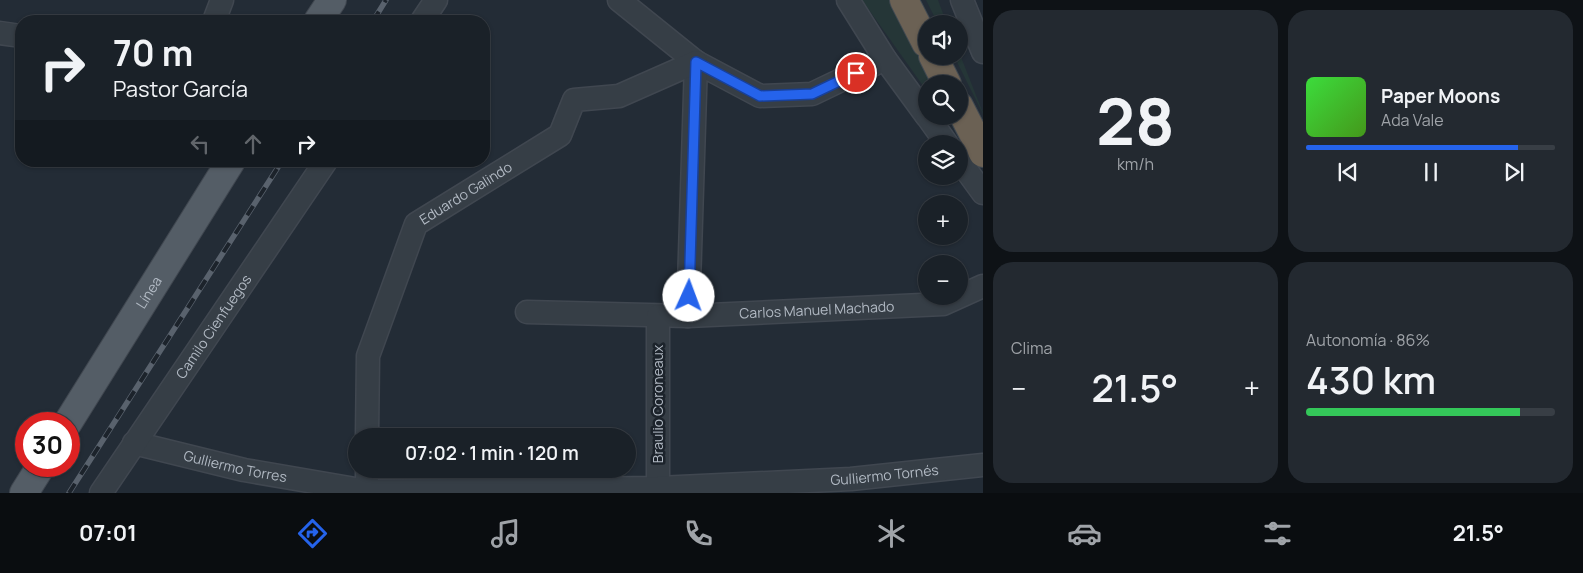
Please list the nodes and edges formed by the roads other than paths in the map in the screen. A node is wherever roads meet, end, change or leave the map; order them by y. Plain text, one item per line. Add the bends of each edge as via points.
1 (222, 0) edge
2 (332, 0) edge
3 (436, 0) edge
4 (619, 0) edge
5 (848, 0) edge
6 (904, 0) edge
7 (962, 0) edge
8 (216, 15) edge
9 (322, 15) edge
10 (426, 15) edge
11 (918, 27) edge
12 (0, 33) edge
13 (15, 35) edge
14 (983, 52) edge
15 (886, 59) junction
16 (696, 62) junction
17 (918, 103) edge
18 (968, 124) edge
19 (983, 153) edge
20 (227, 167) edge
21 (322, 167) edge
22 (968, 172) edge
23 (983, 193) edge
24 (983, 286) edge
25 (527, 312) dead end
26 (658, 316) junction
27 (688, 316) junction
28 (74, 412) edge
29 (367, 428) edge
30 (134, 443) junction
31 (983, 465) edge
32 (34, 477) edge
33 (367, 478) edge
34 (851, 486) edge
35 (658, 490) edge
36 (367, 492) edge
37 (24, 493) edge
38 (101, 493) edge

1 - 8 street
2 - 9 main road
3 - 10 street
4 - 16 street
5 - 15 street
6 - 11 highway
7 - 14 street
12 - 13 street
15 - 16 street via 812,94 760,96
15 - 17 street
16 - 27 street
16 - 29 street, Eduardo Galindo via 619,96 574,100 560,135 416,224 368,356
18 - 19 highway
20 - 28 main road, Línea
21 - 30 street, Camilo Cienfuegos
22 - 23 street
24 - 27 street, Carlos Manuel Machado via 943,304
25 - 26 street, Carlos Manuel Machado
26 - 27 street, Carlos Manuel Machado
26 - 35 street, Braulio Coroneaux
30 - 36 street, Gulliermo Torres via 244,470
30 - 38 street, Camilo Cienfuegos
31 - 34 street, Gulliermo Tornés
32 - 37 main road
33 - 36 street
34 - 35 street, Gulliermo Tornés
35 - 36 street, Gulliermo Tornés

